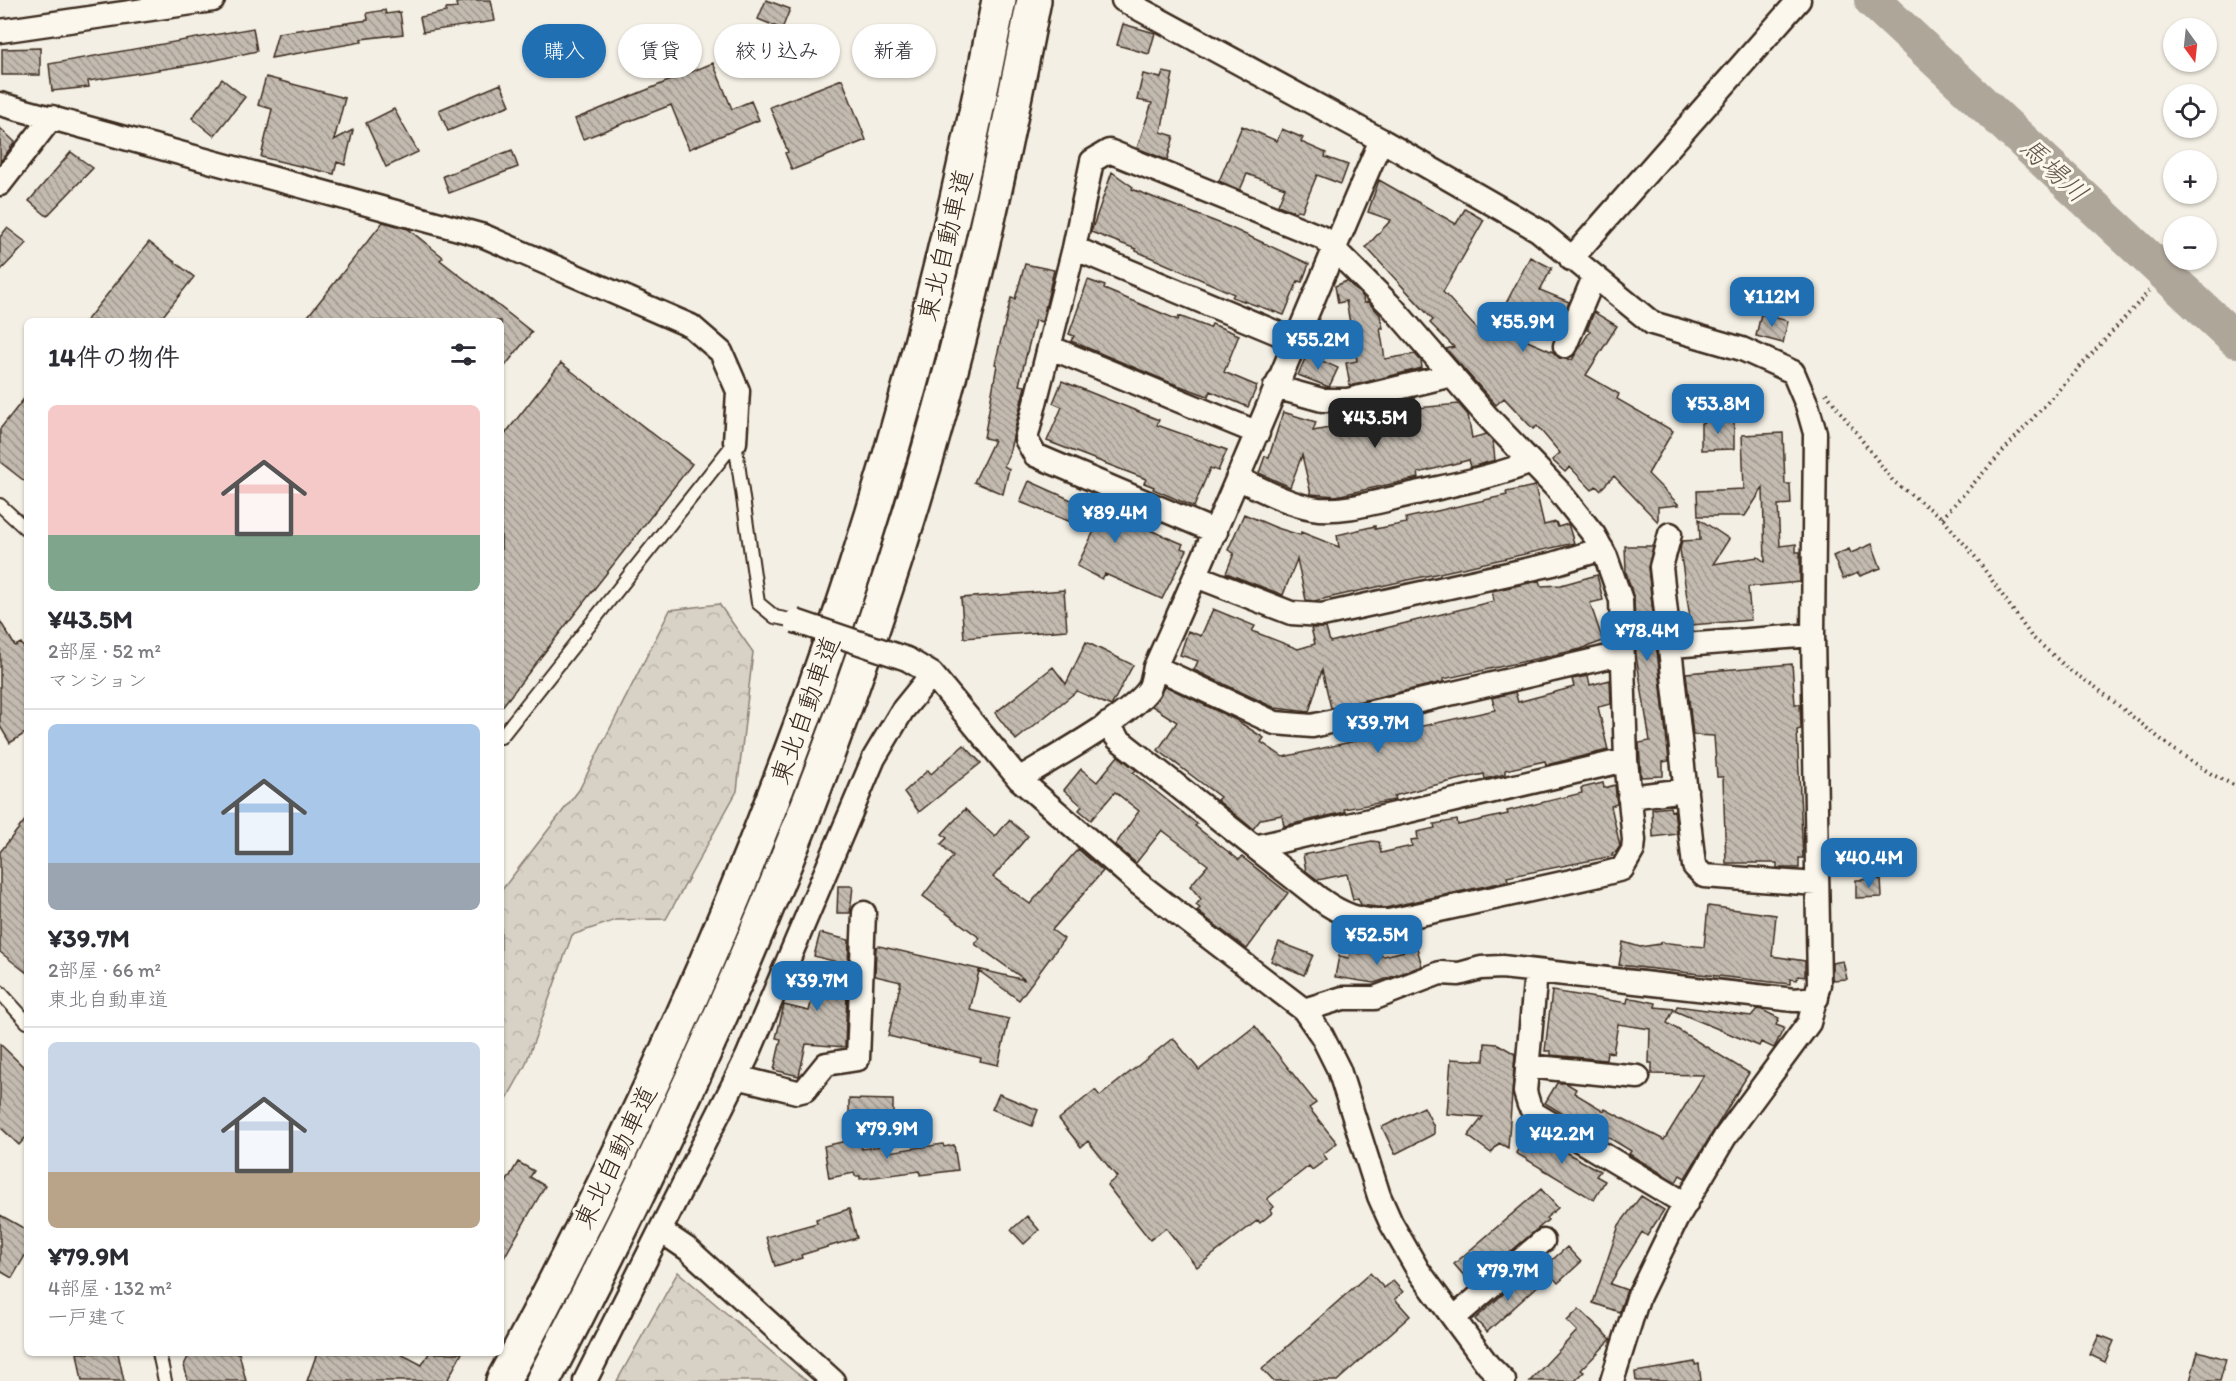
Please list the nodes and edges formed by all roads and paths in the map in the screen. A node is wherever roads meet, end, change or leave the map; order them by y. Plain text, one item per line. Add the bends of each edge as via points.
1 (213, 0) edge
2 (999, 0) edge
3 (1034, 0) edge
4 (1123, 0) edge
5 (1799, 0) edge
6 (0, 31) edge
7 (0, 104) edge
8 (52, 117) junction
9 (1382, 140) junction
10 (0, 184) edge
11 (1074, 248) junction
12 (1334, 249) junction
13 (1571, 259) junction
14 (1594, 277) junction
15 (2151, 289) dead end
16 (1294, 340) junction
17 (1565, 346) dead end
18 (1049, 347) junction
19 (1793, 372) junction
20 (1452, 375) junction
21 (1275, 387) junction
22 (1258, 433) junction
23 (735, 442) junction
24 (1532, 462) junction
25 (1239, 479) junction
26 (0, 505) edge
27 (1942, 518) junction
28 (24, 527) edge
29 (1216, 532) junction
30 (1670, 534) dead end
31 (1602, 549) junction
32 (1196, 576) junction
33 (795, 621) joint
34 (1813, 635) junction
35 (1672, 646) junction
36 (1621, 654) junction
37 (1155, 667) junction
38 (932, 674) junction
39 (1107, 724) junction
40 (504, 733) edge
41 (1626, 760) junction
42 (1019, 779) junction
43 (2236, 786) edge
44 (1686, 790) junction
45 (1629, 796) junction
46 (1255, 847) junction
47 (1817, 884) junction
48 (864, 913) dead end
49 (1536, 971) junction
50 (0, 992) edge
51 (1817, 998) junction
52 (1304, 1010) junction
53 (24, 1019) edge
54 (1527, 1066) junction
55 (737, 1077) junction
56 (1638, 1077) dead end
57 (1686, 1204) junction
58 (661, 1231) junction
59 (1543, 1241) dead end
60 (1454, 1318) junction
61 (160, 1356) edge
62 (165, 1381) edge
63 (503, 1381) edge
64 (543, 1381) edge
65 (585, 1381) edge
66 (833, 1381) edge
67 (1504, 1381) edge
68 (1612, 1381) edge

1 - 6 street
2 - 63 highway, 東北自動車道 via 933,299 866,533 793,748 715,942 641,1106
3 - 64 highway, 東北自動車道 via 970,298 861,658 784,866 675,1119
4 - 9 street
5 - 13 street
7 - 8 street
8 - 10 street
8 - 23 street via 484,236 691,326 721,352 738,391
9 - 12 street
9 - 13 street via 1538,230
11 - 12 street via 1092,161 1109,151 1323,238
11 - 16 street
11 - 18 street
12 - 16 street
12 - 20 street
13 - 14 street
14 - 17 street
14 - 19 street via 1652,323 1742,349
15 - 27 path
16 - 21 street
18 - 22 street
18 - 29 street via 1026,439 1035,455
19 - 27 path via 1823,388 1893,481
19 - 34 street via 1815,434
20 - 21 street via 1348,400 1322,400
20 - 24 street
21 - 22 street
22 - 25 street
23 - 33 lane via 758,603 775,617
23 - 40 lane
24 - 25 street via 1507,472 1361,505 1314,509
24 - 31 street
25 - 29 street
26 - 28 lane
27 - 43 path via 1977,559 2031,636 2173,749 2213,776
29 - 32 street
30 - 35 street via 1661,567
31 - 32 street via 1553,564 1322,615 1291,613
31 - 36 street via 1621,600
32 - 37 street
33 - 38 street, bridge via 907,659
34 - 35 street
34 - 47 street
35 - 44 street
36 - 37 street via 1312,726 1275,723
36 - 41 street
37 - 39 street via 1150,688
38 - 42 street
38 - 55 street via 902,711 874,758
39 - 42 street
39 - 46 street via 1118,739
41 - 45 street
41 - 46 street
42 - 52 street via 1138,883
44 - 45 street
44 - 47 street via 1694,866 1704,876
45 - 46 street via 1633,850 1622,869 1389,921 1370,921 1338,912
47 - 51 street
48 - 55 street via 858,1059 826,1064 805,1090 797,1092
49 - 51 street via 1794,1000
49 - 52 street via 1502,967 1459,974 1446,971 1375,998 1343,998
49 - 54 street
50 - 53 lane
51 - 57 street via 1809,1023 1725,1137
52 - 60 street via 1339,1070 1391,1223 1418,1270
54 - 56 street
54 - 57 street via 1525,1092 1535,1114
55 - 58 street
57 - 68 street via 1638,1298
58 - 65 street
58 - 66 street via 689,1250
59 - 60 street
60 - 67 street
61 - 62 lane

